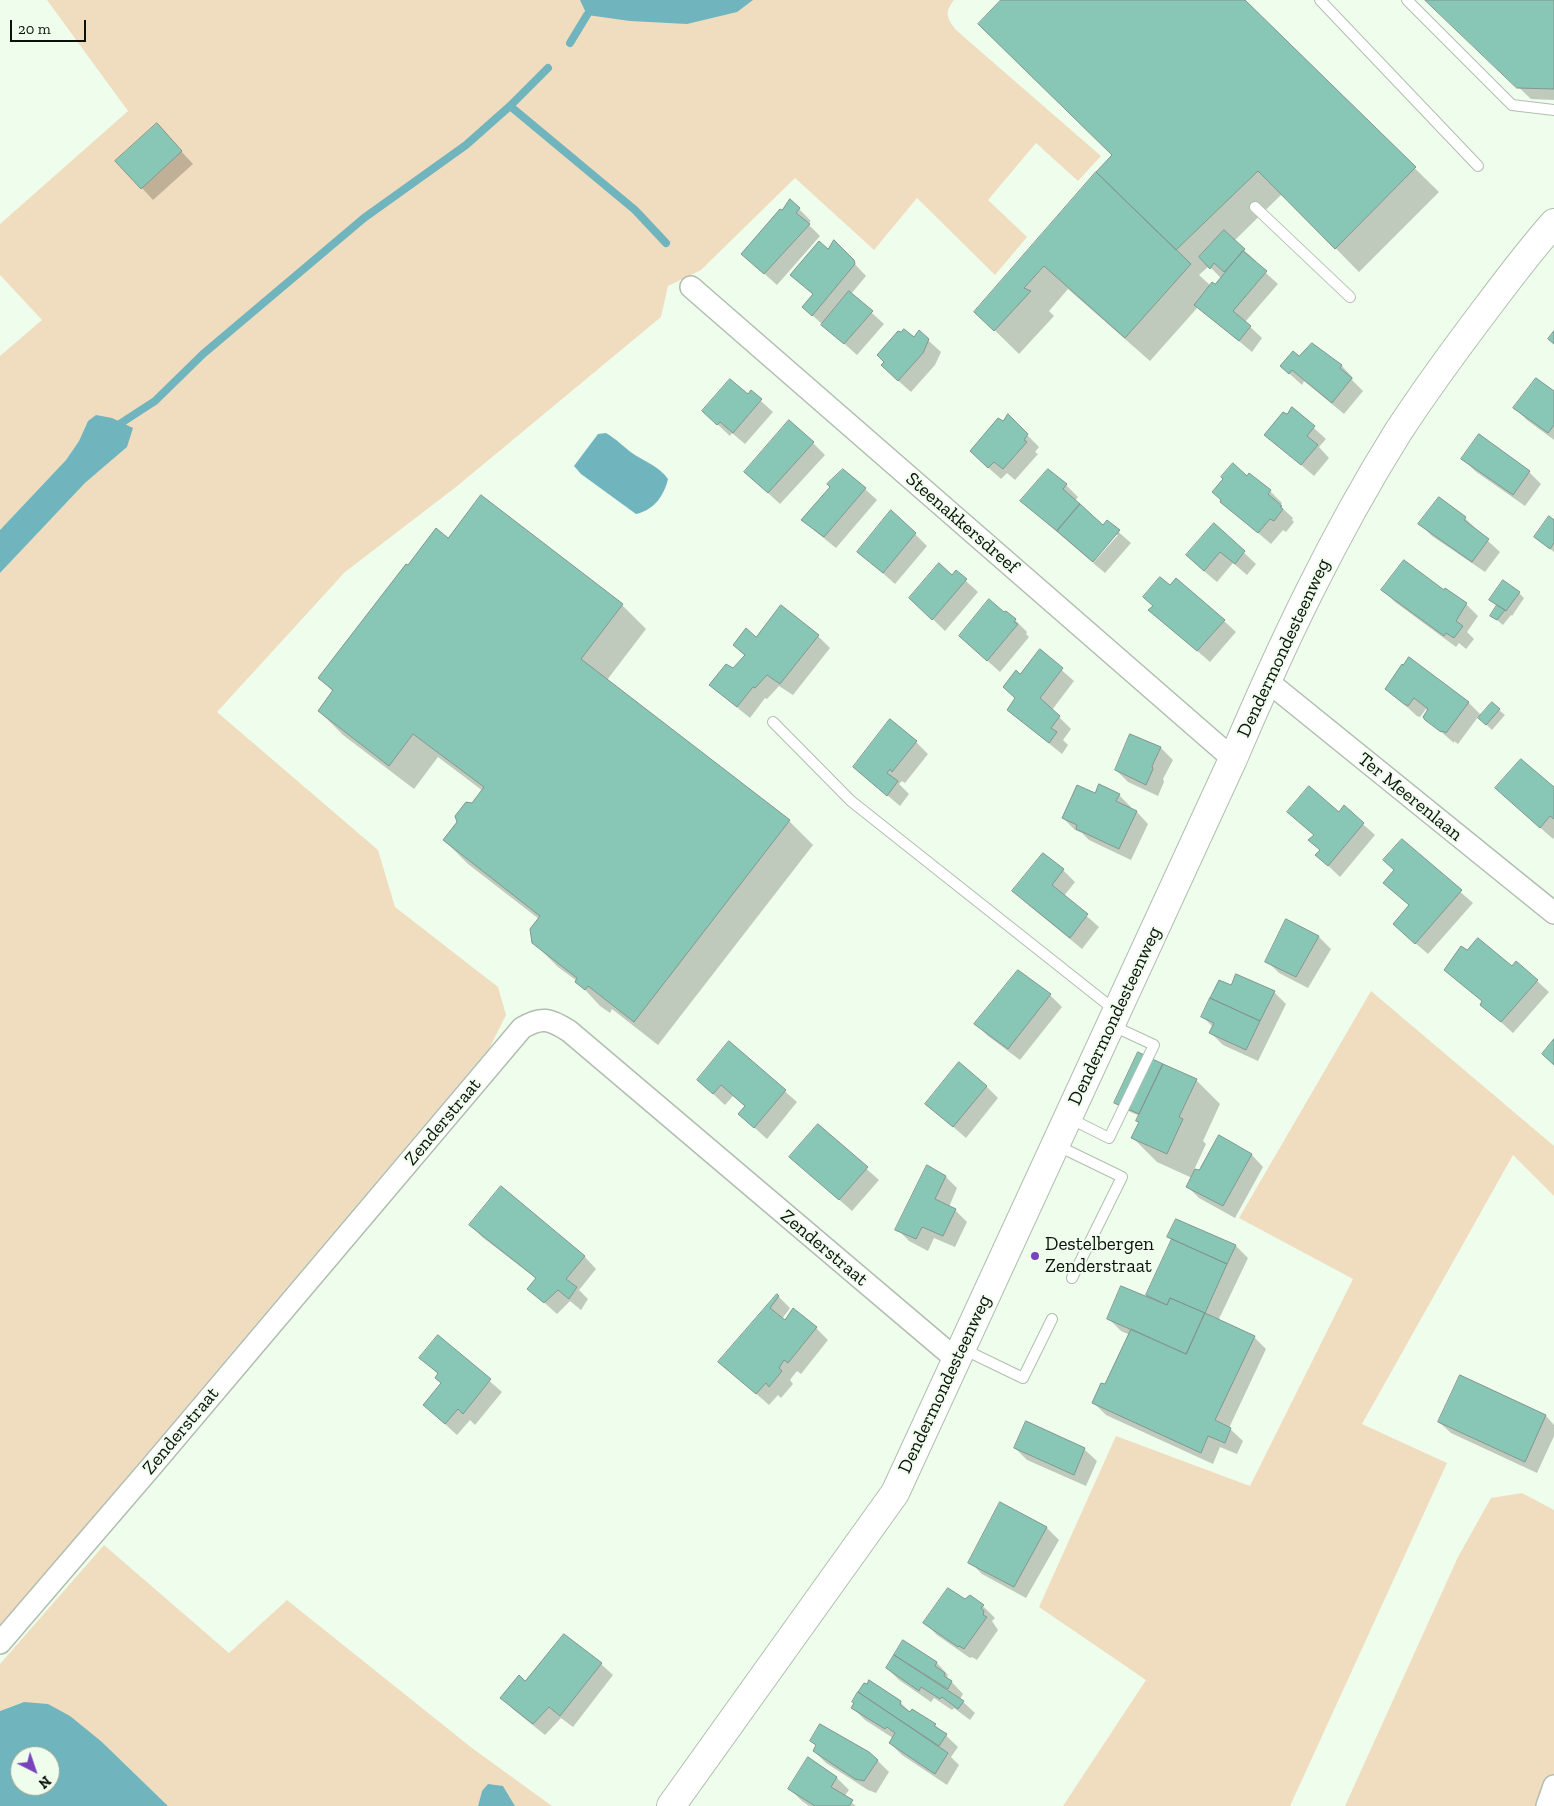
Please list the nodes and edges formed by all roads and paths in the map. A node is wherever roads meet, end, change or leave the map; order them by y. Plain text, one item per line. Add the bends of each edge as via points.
1 (1320, 0) edge
2 (1407, 0) edge
3 (1554, 110) edge
4 (1478, 166) dead end
5 (1255, 207) dead end
6 (1554, 224) edge
7 (691, 286) dead end
8 (1350, 297) dead end
9 (1266, 680) junction
10 (773, 722) dead end
11 (1233, 758) junction
12 (1554, 913) edge
13 (1114, 1018) junction
14 (1068, 1117) junction
15 (1055, 1144) junction
16 (1072, 1278) dead end
17 (1052, 1319) dead end
18 (959, 1354) junction
19 (0, 1643) edge
20 (1554, 1786) edge
21 (671, 1806) edge
22 (1547, 1806) edge

1 - 4 lane
2 - 3 lane via 1512,105
5 - 8 lane
6 - 9 main road, Dendermondesteenweg via 1470,328 1398,433 1320,570
7 - 11 street, Steenakkersdreef
9 - 11 main road, Dendermondesteenweg
9 - 12 street, Ter Meerenlaan
10 - 13 lane via 851,801
11 - 13 main road, Dendermondesteenweg
13 - 14 main road, Dendermondesteenweg
13 - 14 lane via 1154,1045 1109,1138
14 - 15 main road, Dendermondesteenweg
15 - 16 lane via 1122,1177
15 - 18 main road, Dendermondesteenweg
17 - 18 lane via 1022,1378
18 - 19 street, Zenderstraat via 569,1031 552,1021 535,1020 522,1028
18 - 21 main road, Dendermondesteenweg via 895,1493
20 - 22 street

